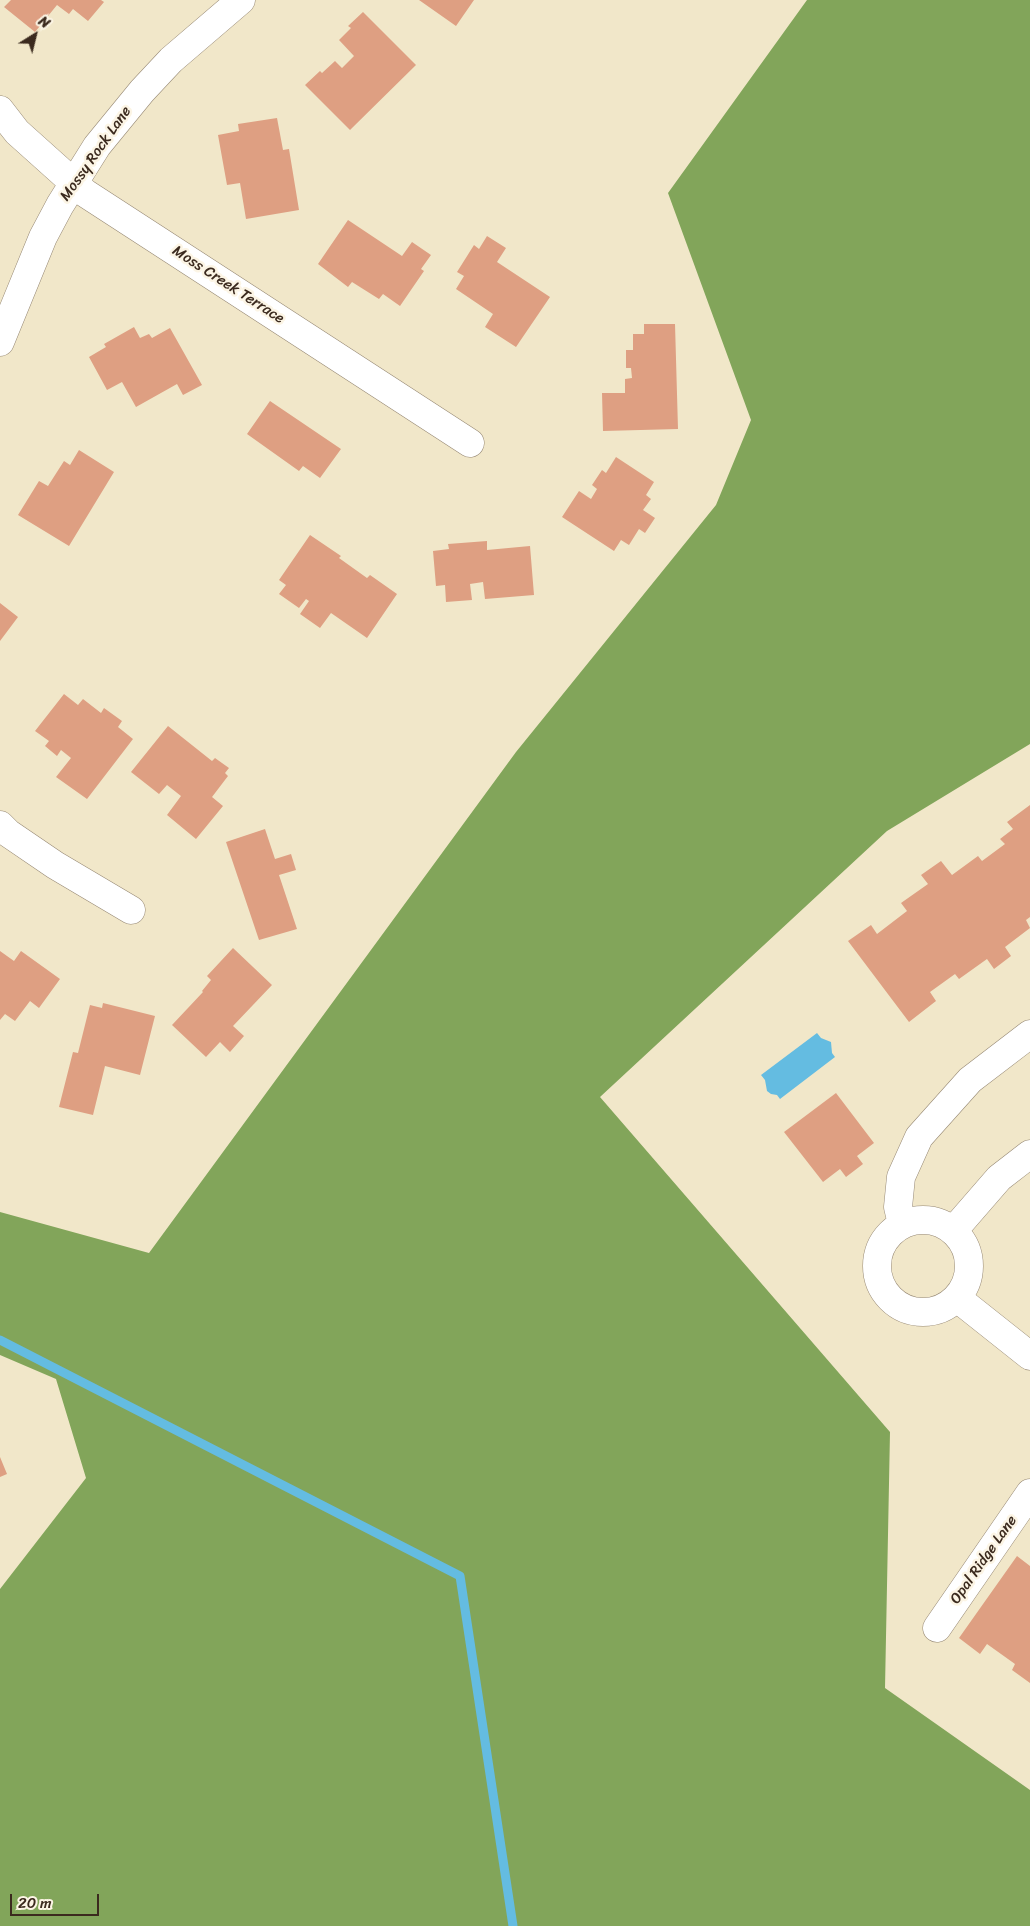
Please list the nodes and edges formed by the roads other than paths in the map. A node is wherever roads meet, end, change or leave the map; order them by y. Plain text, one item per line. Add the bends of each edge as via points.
1 (241, 0) edge
2 (0, 110) edge
3 (74, 182) junction
4 (0, 342) edge
5 (470, 443) dead end
6 (0, 825) edge
7 (131, 910) dead end
8 (1030, 1034) edge
9 (1030, 1154) edge
10 (902, 1224) junction
11 (953, 1231) junction
12 (957, 1298) junction
13 (1030, 1356) edge
14 (1030, 1493) edge
15 (937, 1628) dead end

1 - 3 street, Mossy Rock Lane via 203,30 142,90 97,146
2 - 3 street, Moss Creek Terrace via 17,132
3 - 4 street, Mossy Rock Lane via 32,260
3 - 5 street, Moss Creek Terrace via 85,193
6 - 7 street via 55,865
8 - 10 street via 970,1080 919,1137 901,1176 898,1206
9 - 11 street via 999,1178
10 - 11 street via 929,1220 942,1223
10 - 12 street via 886,1238 877,1258 882,1287 902,1307 916,1312 931,1312
11 - 12 street via 963,1242 970,1271
12 - 13 street
14 - 15 street, Opal Ridge Lane

